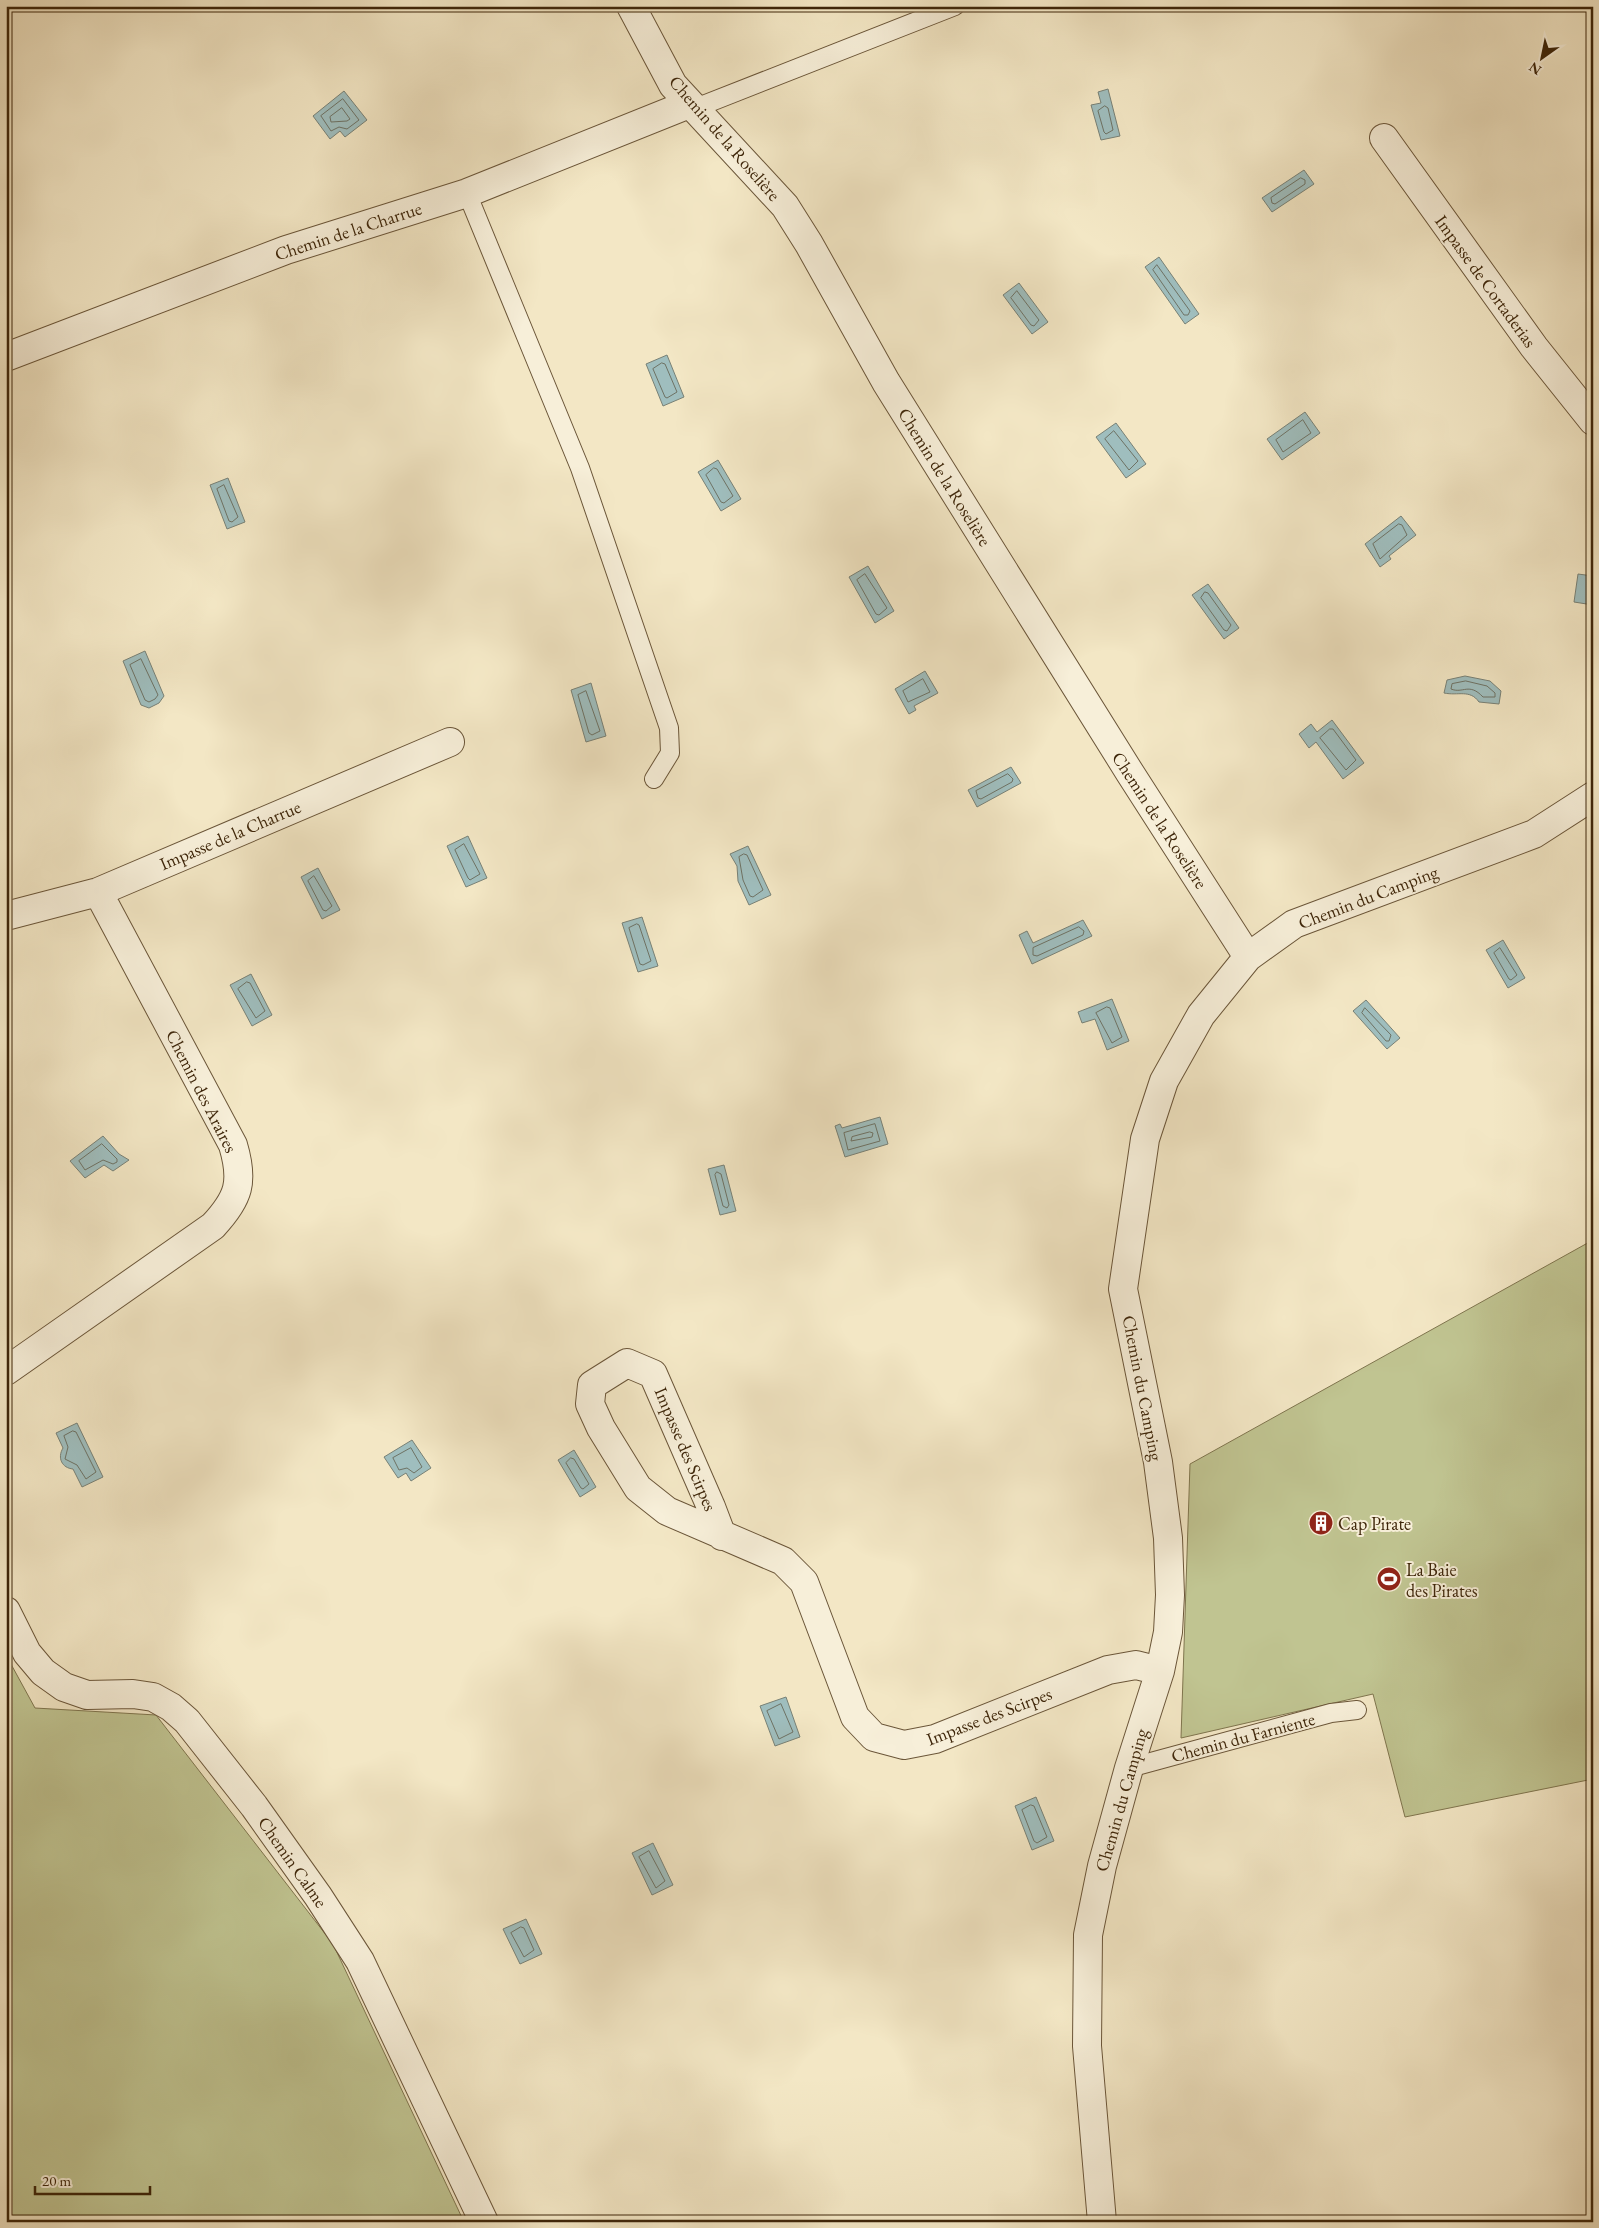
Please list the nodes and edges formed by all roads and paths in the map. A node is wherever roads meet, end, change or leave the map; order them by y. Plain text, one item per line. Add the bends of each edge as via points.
1 (631, 6) edge
2 (955, 6) edge
3 (691, 106) junction
4 (1384, 138) dead end
5 (467, 193) junction
6 (6, 357) edge
7 (1593, 421) edge
8 (450, 742) dead end
9 (654, 779) dead end
10 (1593, 796) edge
11 (98, 892) junction
12 (6, 916) edge
13 (1248, 957) junction
14 (6, 1372) edge
15 (722, 1536) junction
16 (6, 1611) edge
17 (1160, 1671) junction
18 (1357, 1710) dead end
19 (1129, 1768) junction
20 (484, 2222) edge
21 (1102, 2222) edge

1 - 3 street, Chemin de la Roselière via 673,85
2 - 3 lane
3 - 5 street, Chemin de la Charrue
3 - 13 street, Chemin de la Roselière via 785,206 886,382
4 - 7 street, Impasse de Cortaderias via 1534,347
5 - 6 street, Chemin de la Charrue via 286,250
5 - 9 lane via 580,468 669,728 670,753
8 - 11 street, Impasse de la Charrue
10 - 13 street, Chemin du Camping via 1534,834 1294,924
11 - 12 street, Impasse de la Charrue
11 - 14 street, Chemin des Araires via 233,1145 239,1167 238,1189 228,1209 213,1226
13 - 17 street, Chemin du Camping via 1202,1015 1164,1081 1144,1139 1123,1289 1158,1462 1168,1538 1168,1632
15 - 15 street, Impasse des Scirpes via 667,1511 638,1488 590,1404 592,1385 627,1363 653,1374
15 - 17 street, Impasse des Scirpes via 783,1561 804,1582 855,1717 874,1738 904,1745 935,1739 1108,1670 1136,1666
16 - 20 street, Chemin Calme via 27,1653 43,1672 64,1687 87,1695 153,1697 171,1706 248,1798 318,1896 360,1962
17 - 19 street, Chemin du Camping
18 - 19 lane, Chemin du Farniente via 1331,1713
19 - 21 street, Chemin du Camping via 1102,1866 1088,1935 1087,2046

